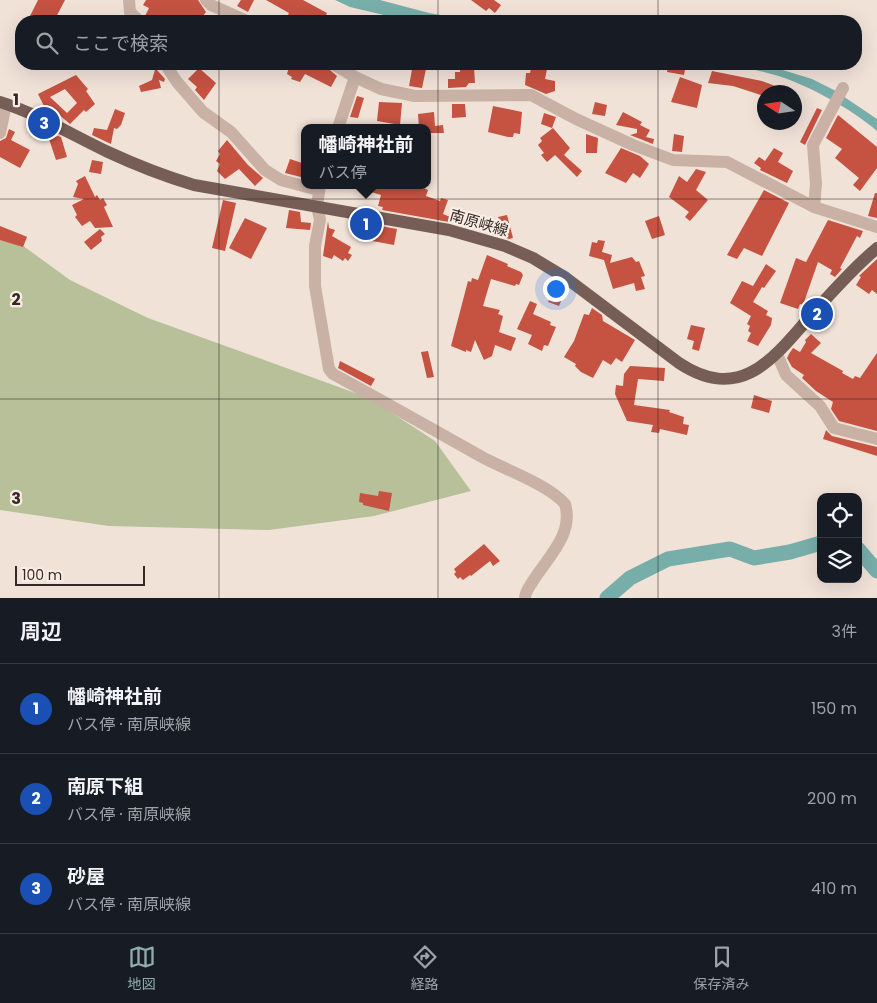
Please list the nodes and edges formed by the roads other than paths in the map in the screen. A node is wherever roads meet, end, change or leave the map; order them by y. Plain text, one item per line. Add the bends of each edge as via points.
1 (129, 0) edge
2 (206, 0) edge
3 (133, 15) edge
4 (233, 15) edge
5 (169, 70) edge
6 (343, 70) edge
7 (355, 77) junction
8 (843, 88) dead end
9 (3, 103) edge
10 (339, 124) edge
11 (0, 133) edge
12 (301, 184) edge
13 (319, 189) edge
14 (317, 206) junction
15 (814, 207) junction
16 (877, 227) edge
17 (877, 248) edge
18 (777, 354) junction
19 (877, 439) edge
20 (525, 598) edge

1 - 3 street
2 - 4 street
5 - 12 street via 203,112 231,132 265,170 281,180
6 - 7 street
7 - 10 street
7 - 15 street via 381,89 415,96 531,95 576,119 673,160 727,162
8 - 15 street via 813,145
9 - 11 street
9 - 14 main road, 南原峡線 via 161,175 194,185
13 - 14 street
14 - 18 main road, 南原峡線 via 449,230 505,246 533,258 566,278 679,363 710,379 744,376 760,369
14 - 20 street via 320,220 315,246 315,286 329,369 333,374 555,494 565,504 567,519 562,539
15 - 16 street
17 - 18 main road, 南原峡線 via 851,270
18 - 19 street via 786,375 820,406 834,428

